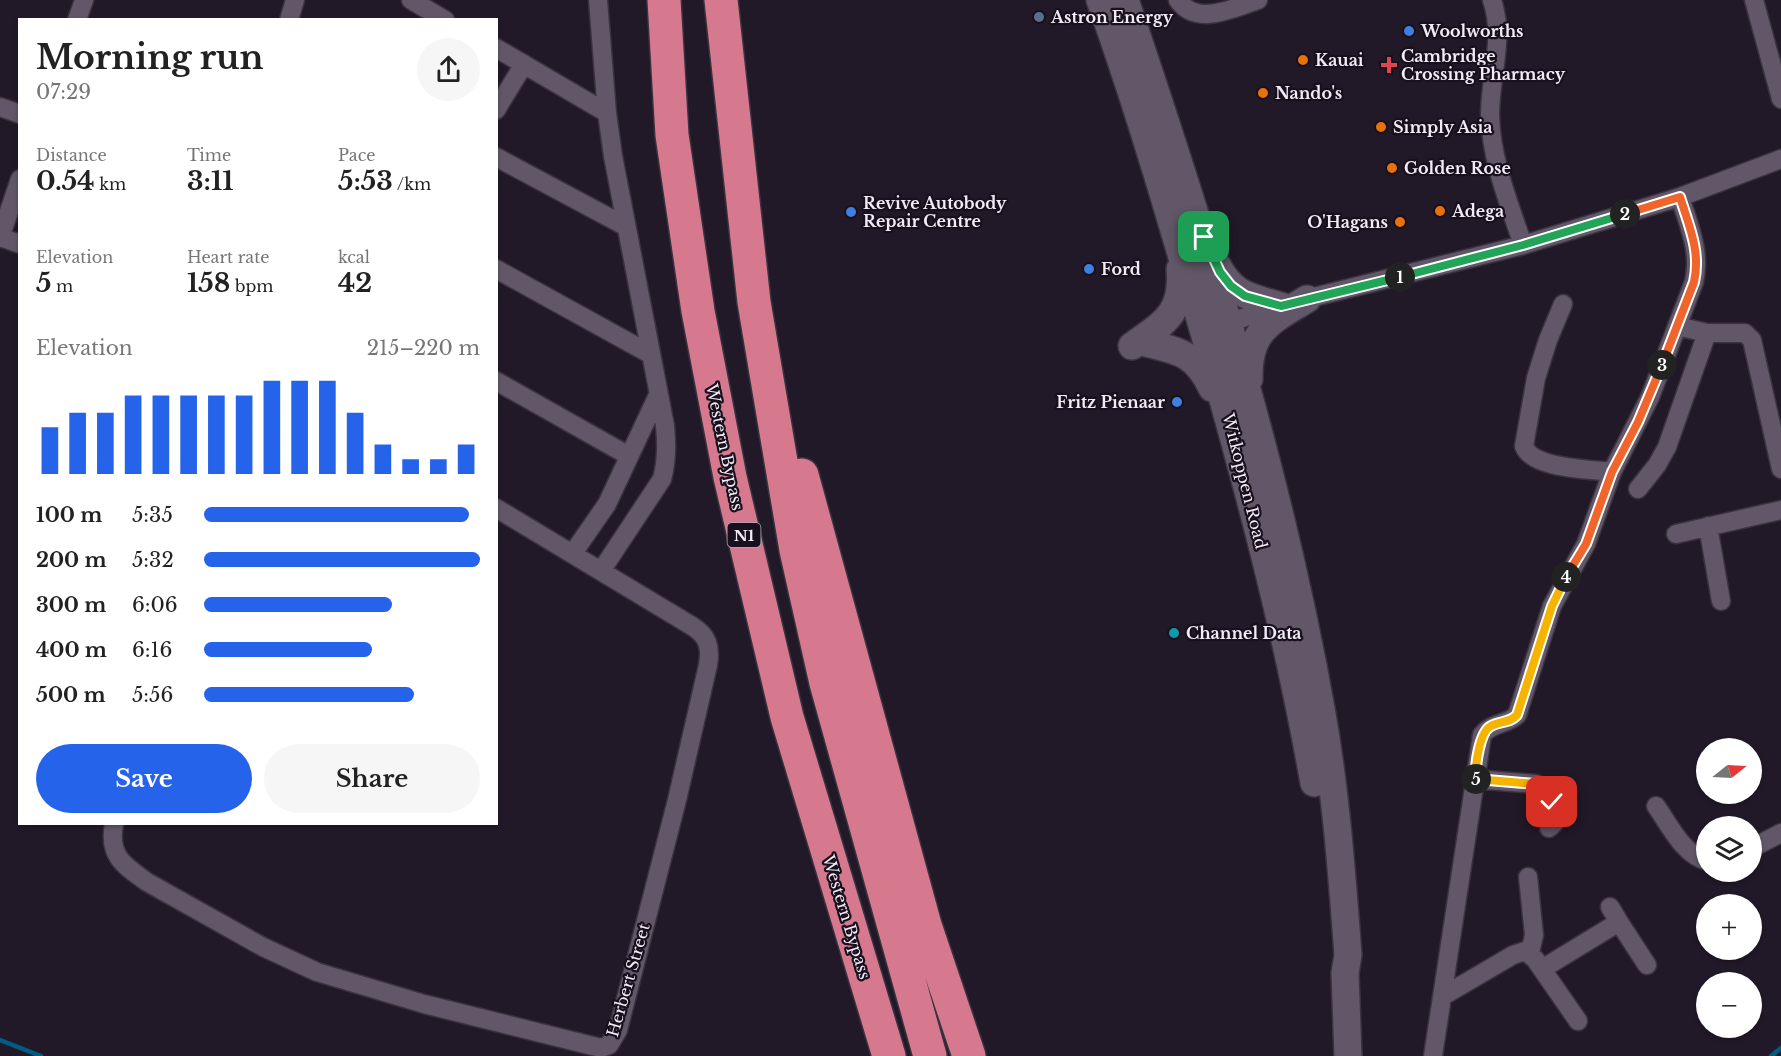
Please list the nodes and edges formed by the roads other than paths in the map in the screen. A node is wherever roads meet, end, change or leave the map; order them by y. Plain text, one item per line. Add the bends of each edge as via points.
1 (84, 0) edge
2 (296, 0) edge
3 (411, 0) edge
4 (598, 0) edge
5 (664, 0) edge
6 (721, 0) edge
7 (1100, 0) edge
8 (1125, 0) edge
9 (1178, 0) edge
10 (1258, 0) edge
11 (1492, 0) edge
12 (1754, 0) edge
13 (77, 18) edge
14 (290, 18) edge
15 (442, 18) edge
16 (498, 49) edge
17 (524, 64) junction
18 (1781, 99) edge
19 (0, 107) edge
20 (498, 107) edge
21 (18, 113) edge
22 (607, 113) junction
23 (498, 158) edge
24 (1781, 159) edge
25 (18, 185) edge
26 (1680, 197) junction
27 (1172, 220) junction
28 (625, 226) junction
29 (0, 237) edge
30 (1204, 237) junction
31 (18, 243) edge
32 (1523, 245) junction
33 (498, 270) edge
34 (1307, 299) junction
35 (1563, 304) dead end
36 (1281, 306) junction
37 (1216, 326) junction
38 (1677, 326) junction
39 (1707, 333) junction
40 (761, 342) junction
41 (650, 354) junction
42 (498, 382) edge
43 (1773, 392) edge
44 (658, 395) junction
45 (1253, 411) junction
46 (1232, 429) junction
47 (629, 456) junction
48 (1781, 469) edge
49 (1612, 472) junction
50 (1638, 489) dead end
51 (498, 509) edge
52 (1781, 510) edge
53 (1708, 526) junction
54 (1676, 534) dead end
55 (573, 553) junction
56 (601, 571) junction
57 (1721, 601) dead end
58 (1475, 779) junction
59 (1656, 806) dead end
60 (114, 825) edge
61 (1549, 828) dead end
62 (1781, 833) edge
63 (1762, 843) edge
64 (1696, 856) edge
65 (1528, 877) dead end
66 (1530, 953) junction
67 (1647, 965) dead end
68 (1542, 969) junction
69 (1346, 973) junction
70 (1443, 996) junction
71 (877, 1019) junction
72 (1578, 1021) dead end
73 (883, 1056) edge
74 (889, 1056) edge
75 (930, 1056) edge
76 (969, 1056) edge
77 (1348, 1056) edge
78 (1433, 1056) edge

1 - 13 street
2 - 14 street
3 - 15 street
4 - 22 street
5 - 71 highway, Western Bypass / N1 via 672,135 698,311 730,477 787,717
6 - 40 highway via 752,291
7 - 27 main road, Witkoppen Road
8 - 30 main road, Witkoppen Road
9 - 10 street via 1192,12 1208,15
11 - 32 street via 1498,24 1491,89 1493,141
12 - 18 street
16 - 17 street
17 - 20 street
17 - 22 street
19 - 21 street
22 - 28 street
23 - 28 street
24 - 26 street
25 - 29 street
26 - 32 street
26 - 38 street via 1697,269
27 - 37 main road, Witkoppen Road
27 - 46 main road via 1181,276 1178,303 1163,324 1139,345 1182,353 1198,364
28 - 41 street
29 - 31 street
30 - 36 main road via 1231,286 1245,296
30 - 37 main road, Witkoppen Road
32 - 34 street
33 - 41 street
34 - 36 street
34 - 45 main road via 1273,321 1253,344 1249,365
35 - 49 street via 1536,378 1526,453 1548,464
36 - 37 street
37 - 45 main road, Witkoppen Road
37 - 46 main road, Witkoppen Road
38 - 39 street
38 - 49 street via 1650,396
39 - 43 street via 1745,333 1752,340
39 - 50 street via 1667,447
40 - 75 highway via 796,550 826,683
40 - 76 highway via 796,454 924,925
41 - 44 street
42 - 47 street
43 - 48 street
44 - 47 street
44 - 56 street via 667,444 662,479
45 - 69 main road, Witkoppen Road via 1322,716 1342,885
46 - 69 main road, Witkoppen Road via 1302,717 1328,865 1339,957
47 - 55 street via 607,504
49 - 58 street via 1586,544 1552,606 1520,709 1514,718 1491,726 1482,735
51 - 55 street, Herbert Street
52 - 53 street
53 - 54 street
53 - 57 street
55 - 56 street, Herbert Street
56 - 60 street, Herbert Street via 701,632 710,655 618,1030 609,1045 601,1048 582,1044 317,972 263,947 131,871 118,859 112,846
58 - 61 street via 1542,787 1557,813
58 - 70 street
59 - 64 street
62 - 63 street
65 - 66 street via 1534,929
66 - 68 street
66 - 70 street via 1513,955
67 - 68 street via 1615,915
68 - 72 street
69 - 77 main road, Witkoppen Road
70 - 78 street
71 - 73 highway
71 - 74 highway, Western Bypass / N1

